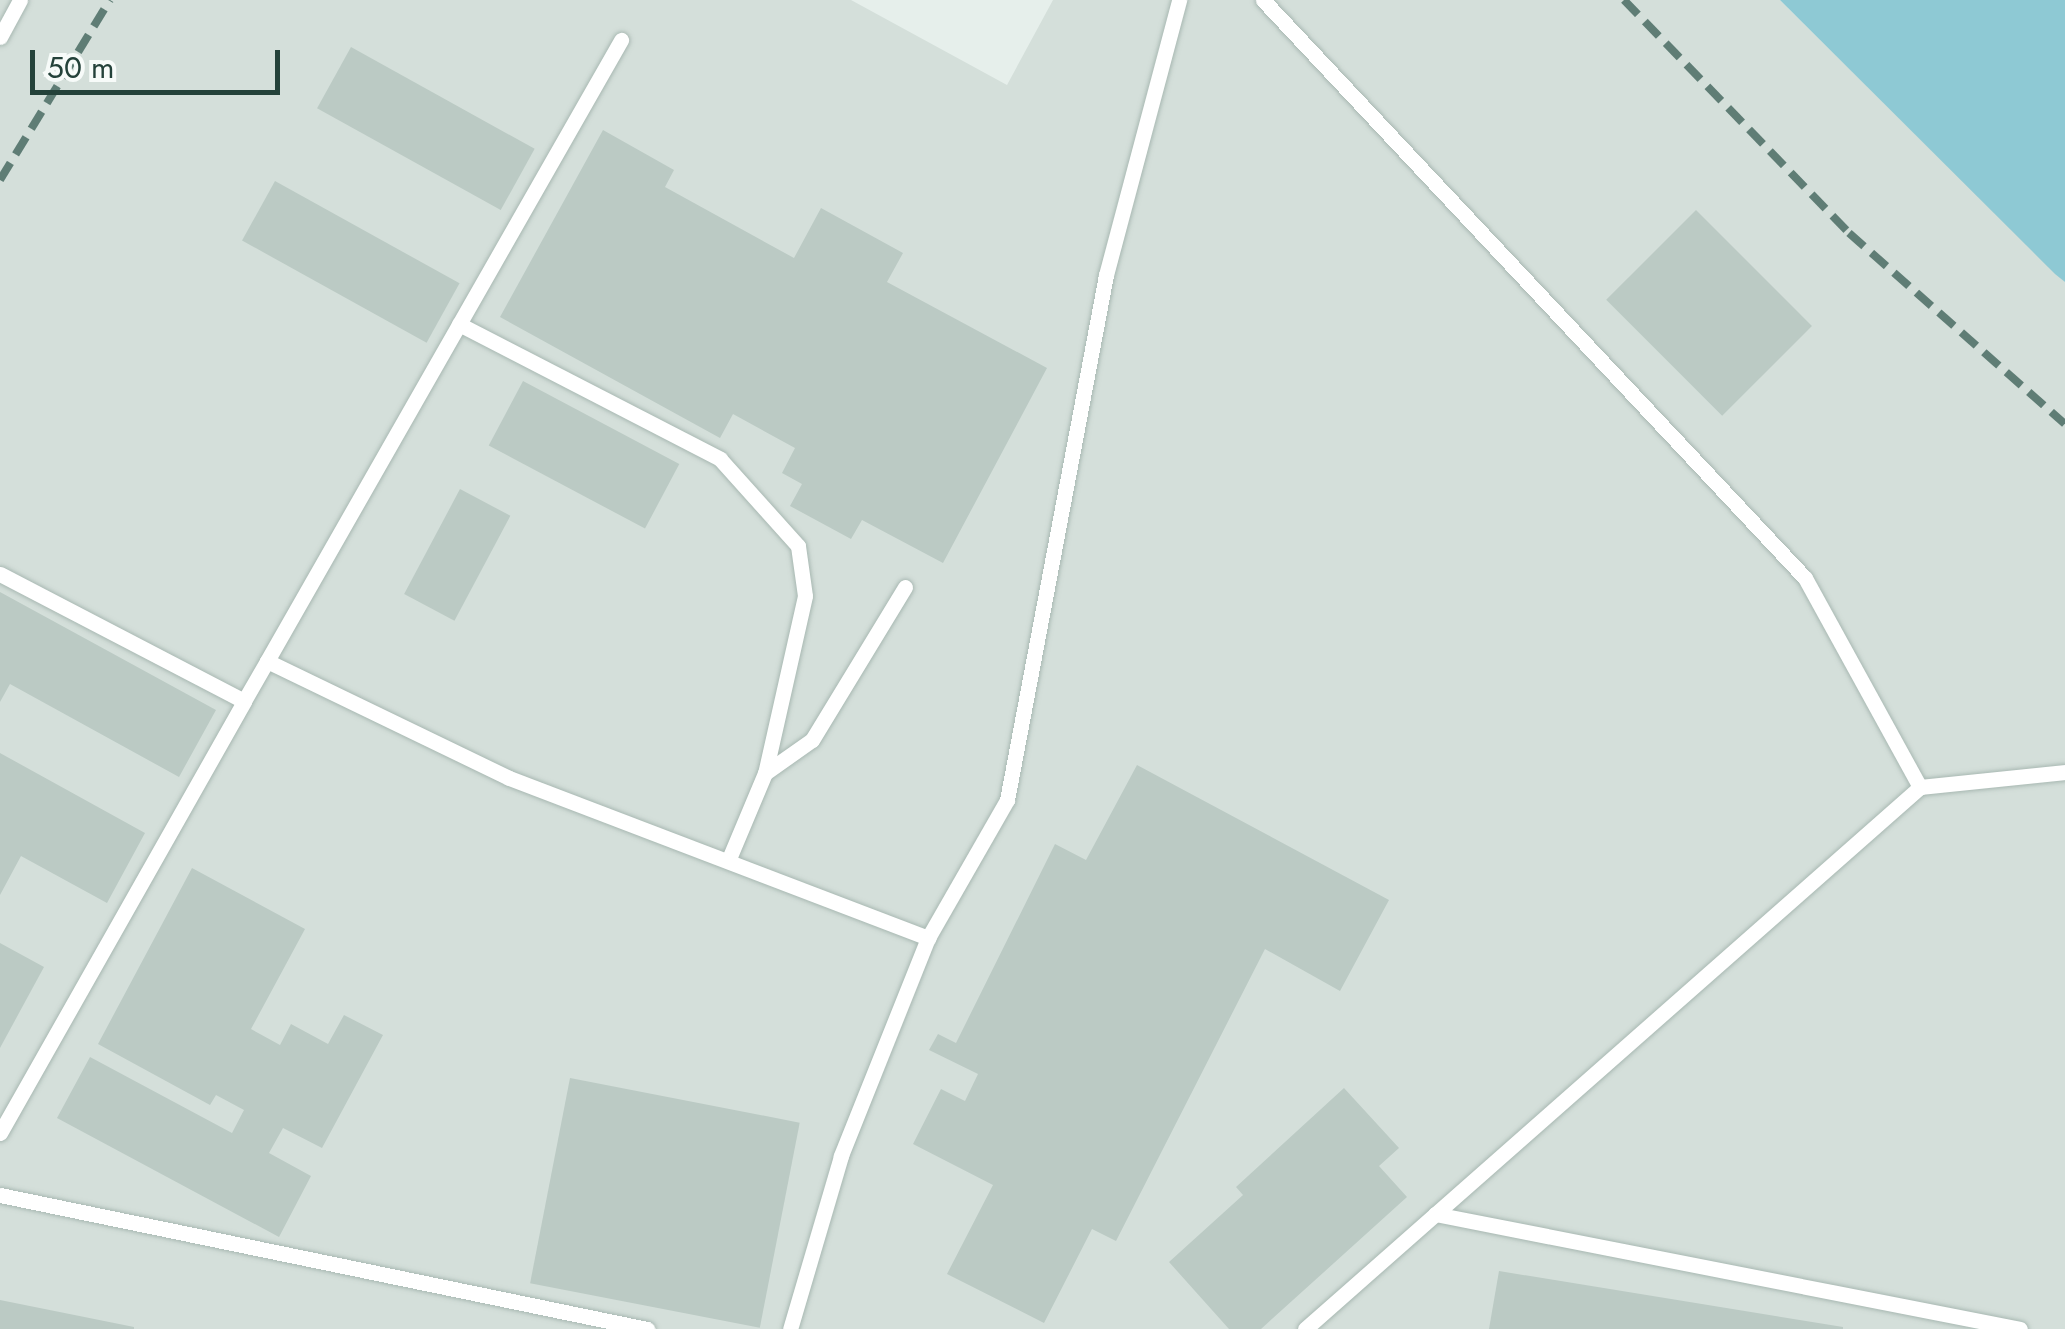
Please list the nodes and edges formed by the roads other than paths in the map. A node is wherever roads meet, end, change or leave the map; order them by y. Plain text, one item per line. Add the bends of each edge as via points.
1 (20, 0) edge
2 (1179, 0) edge
3 (1263, 0) edge
4 (0, 36) edge
5 (621, 40) dead end
6 (459, 324) junction
7 (0, 574) edge
8 (905, 586) dead end
9 (266, 661) junction
10 (244, 701) junction
11 (2065, 772) edge
12 (764, 774) junction
13 (1920, 787) junction
14 (728, 861) junction
15 (928, 938) junction
16 (0, 1133) edge
17 (0, 1195) edge
18 (1435, 1214) junction
19 (647, 1329) edge
20 (790, 1329) edge
21 (1305, 1329) edge
22 (2020, 1329) edge

1 - 4 lane
2 - 15 lane via 1106,275 1008,800
3 - 13 lane via 1805,578
5 - 6 lane
6 - 9 lane
6 - 12 lane via 720,458 798,546 805,596
7 - 10 lane
8 - 12 lane via 812,740
9 - 10 lane
9 - 14 lane via 509,778
10 - 16 lane
11 - 13 lane
12 - 14 lane
13 - 18 lane
14 - 15 lane
15 - 20 lane via 841,1156
17 - 19 lane
18 - 21 lane
18 - 22 lane

